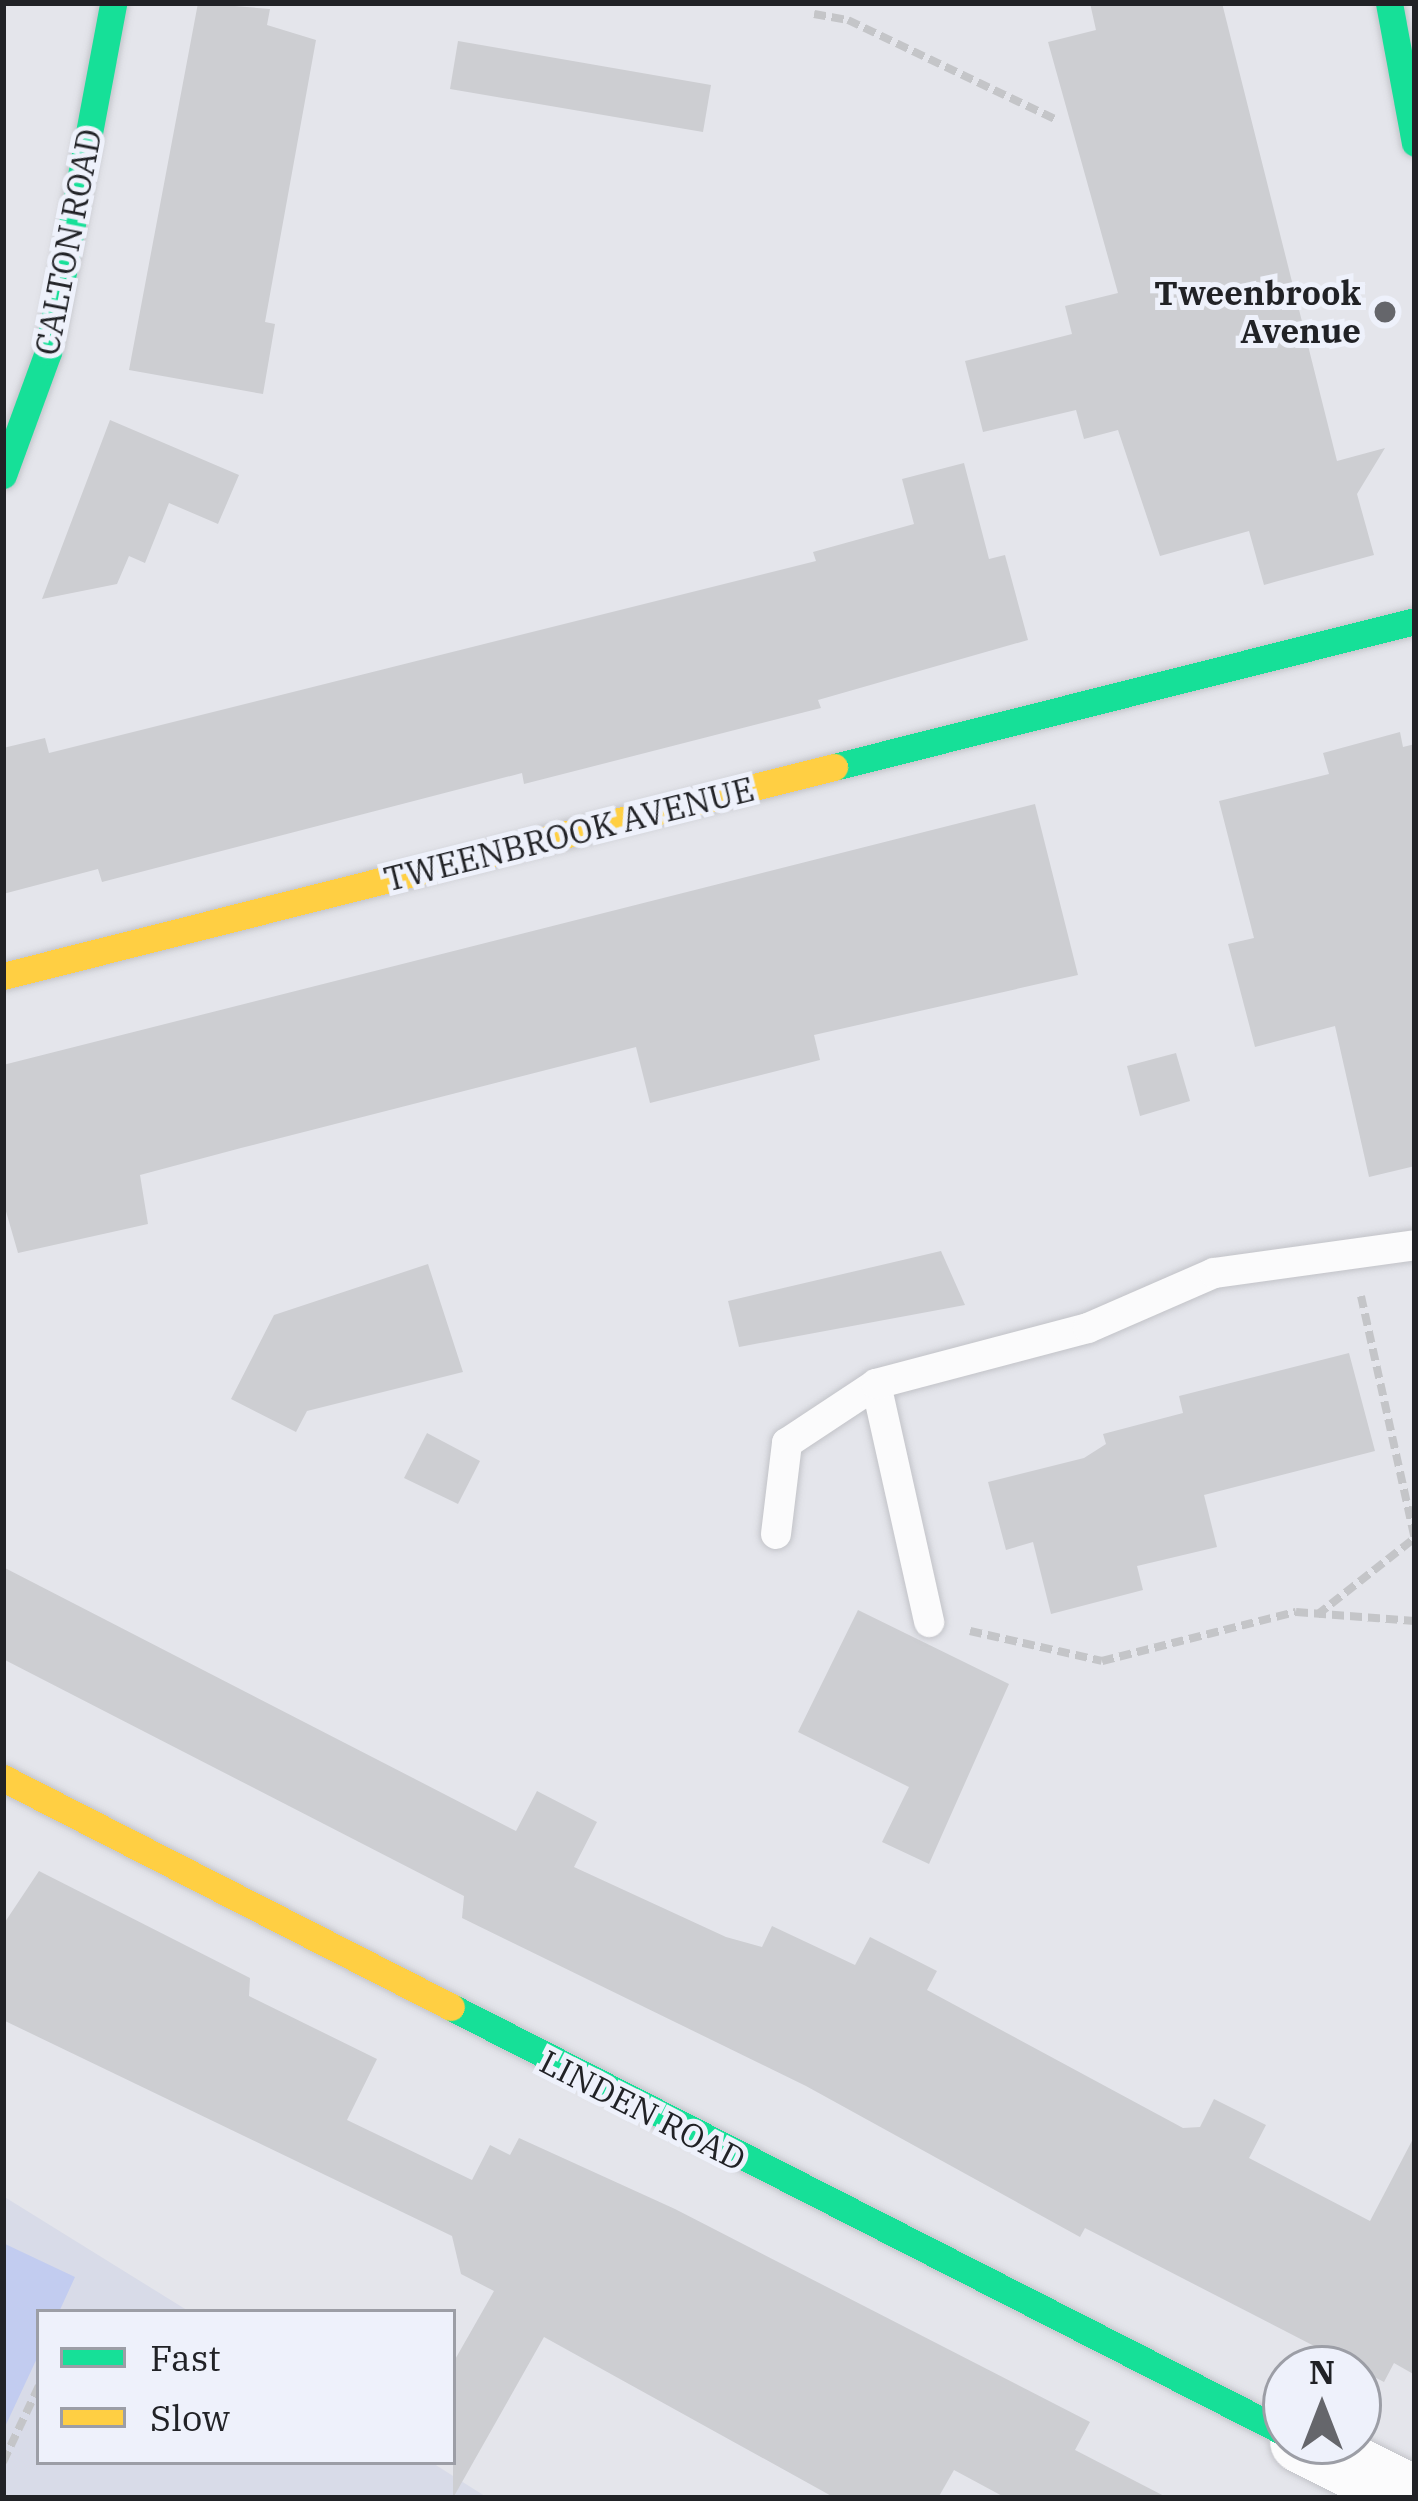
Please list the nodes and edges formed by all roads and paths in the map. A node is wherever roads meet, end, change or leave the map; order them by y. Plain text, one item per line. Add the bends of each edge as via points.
1 (112, 3) edge
2 (1389, 3) edge
3 (814, 14) dead end
4 (1055, 119) dead end
5 (1415, 143) edge
6 (3, 475) edge
7 (1415, 621) edge
8 (3, 976) edge
9 (1415, 1245) edge
10 (1353, 1260) junction
11 (876, 1384) junction
12 (776, 1534) dead end
13 (1415, 1538) edge
14 (1317, 1615) junction
15 (1415, 1621) edge
16 (929, 1622) joint
17 (3, 1778) edge
18 (36, 2392) edge
19 (1262, 2421) edge
20 (3, 2462) edge
21 (1349, 2465) edge
22 (1414, 2498) edge

1 - 6 street, CALTON ROAD via 48,352
2 - 5 street
3 - 4 path via 848,20
7 - 8 street, TWEENBROOK AVENUE
9 - 10 lane
10 - 11 lane via 1214,1273 1088,1328
10 - 13 path
11 - 12 lane via 787,1443
11 - 16 lane
13 - 14 path
14 - 15 path
14 - 16 path via 1102,1660
17 - 19 street, LINDEN ROAD
18 - 20 path
21 - 22 street

